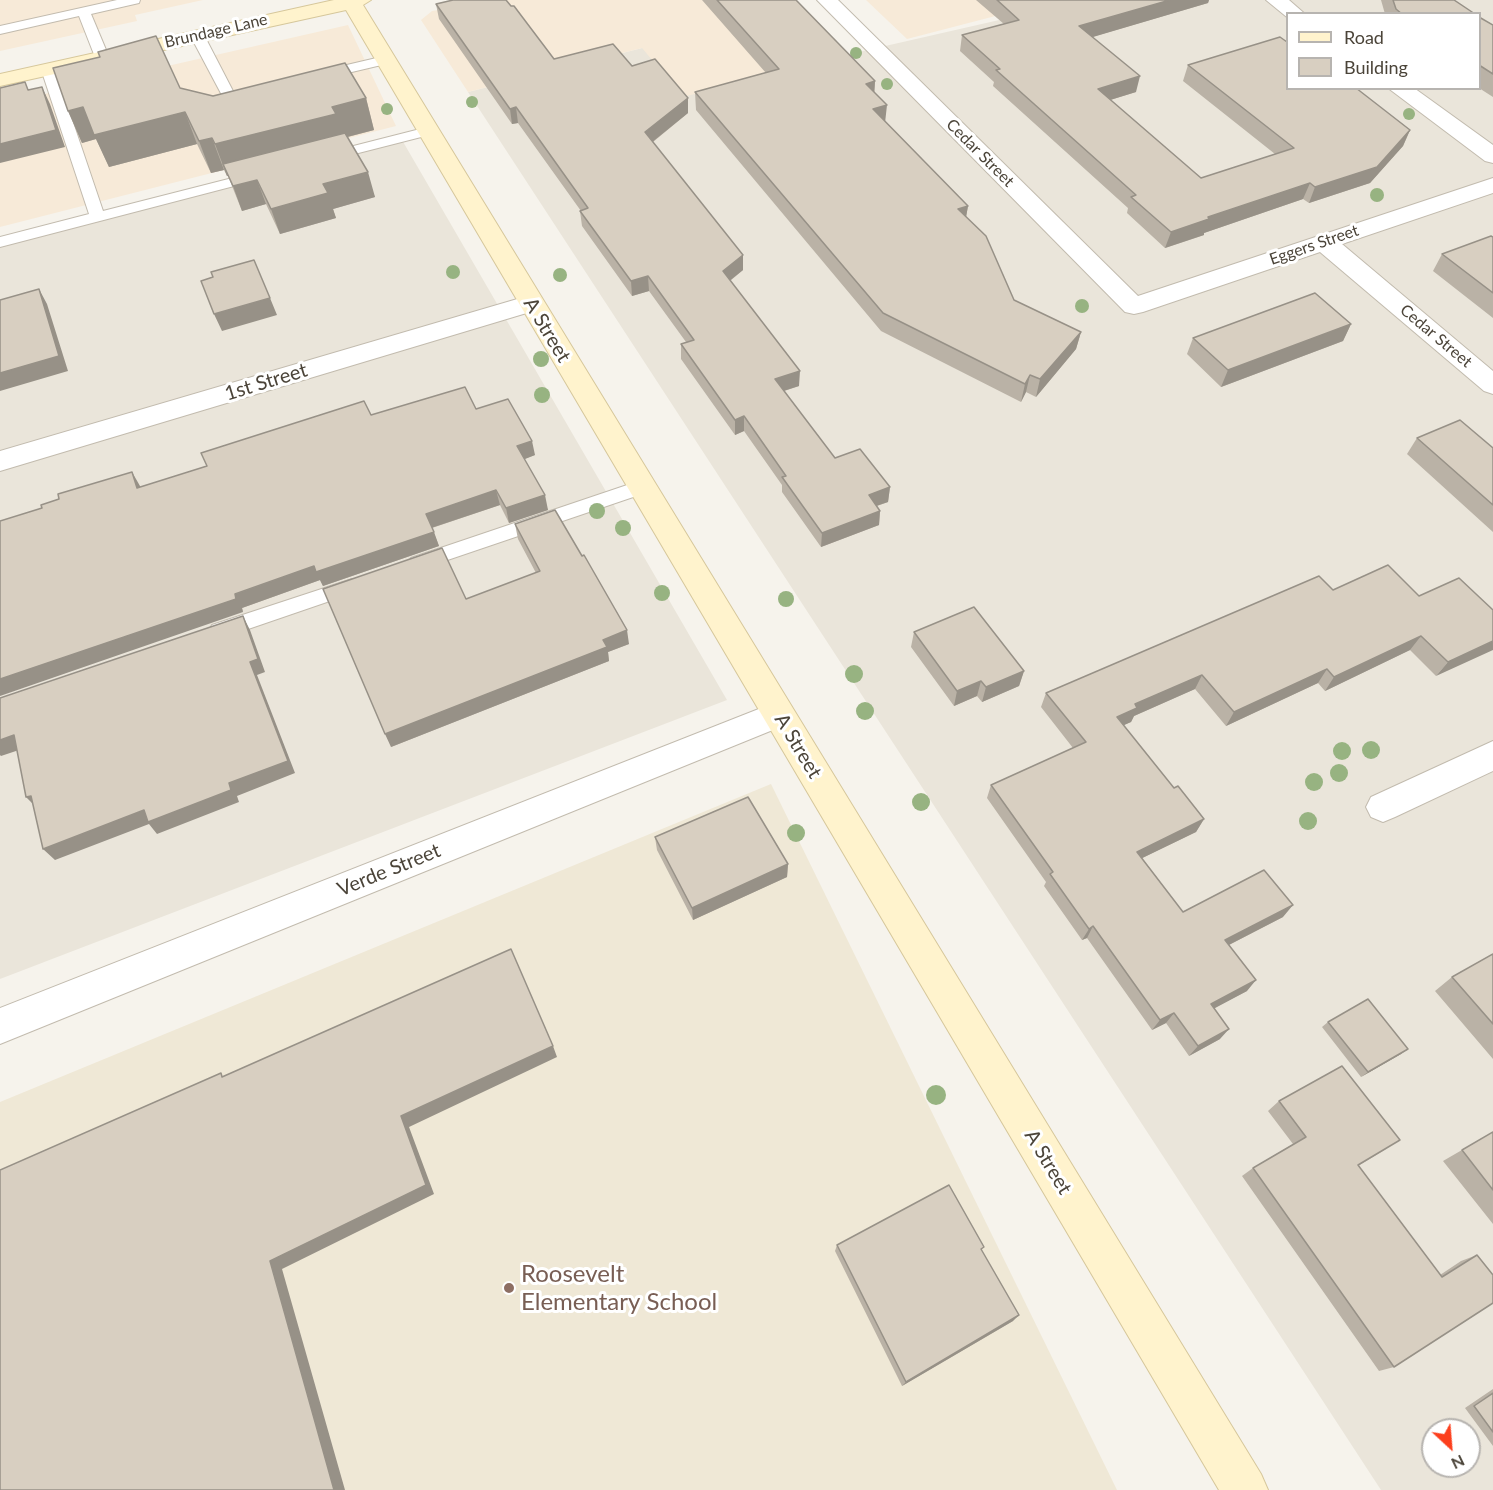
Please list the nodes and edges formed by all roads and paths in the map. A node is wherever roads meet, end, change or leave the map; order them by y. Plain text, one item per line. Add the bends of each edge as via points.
1 (134, 0) edge
2 (827, 0) edge
3 (1276, 0) edge
4 (354, 1) edge
5 (83, 11) junction
6 (1292, 12) edge
7 (0, 30) edge
8 (197, 35) junction
9 (102, 57) junction
10 (385, 60) junction
11 (48, 69) junction
12 (308, 79) edge
13 (0, 80) edge
14 (263, 90) edge
15 (1402, 90) edge
16 (428, 131) junction
17 (1493, 156) edge
18 (314, 160) edge
19 (269, 172) edge
20 (1493, 184) edge
21 (98, 217) junction
22 (0, 242) edge
23 (1324, 242) junction
24 (531, 303) junction
25 (1134, 306) joint
26 (1493, 385) edge
27 (0, 461) edge
28 (642, 487) junction
29 (405, 568) edge
30 (372, 579) edge
31 (203, 636) edge
32 (779, 714) junction
33 (1493, 755) edge
34 (1383, 807) dead end
35 (0, 1026) edge
36 (1245, 1490) edge

1 - 5 lane
2 - 25 street, Cedar Street
3 - 6 street
4 - 8 street, Brundage Lane
4 - 10 street, A Street
5 - 7 lane
5 - 9 lane
8 - 9 street, Brundage Lane
8 - 14 lane via 230,98
9 - 11 street, Brundage Lane
10 - 12 lane
10 - 16 street, A Street
11 - 13 street, Brundage Lane
11 - 21 lane
15 - 17 street
16 - 18 lane
16 - 24 street, A Street
19 - 21 lane
20 - 23 street, Eggers Street
21 - 22 lane
23 - 25 street, Eggers Street
23 - 26 street, Cedar Street
24 - 27 street, 1st Street
24 - 28 street, A Street
28 - 29 lane
28 - 32 street, A Street
30 - 31 lane
32 - 35 street, Verde Street
32 - 36 street, A Street
33 - 34 street

